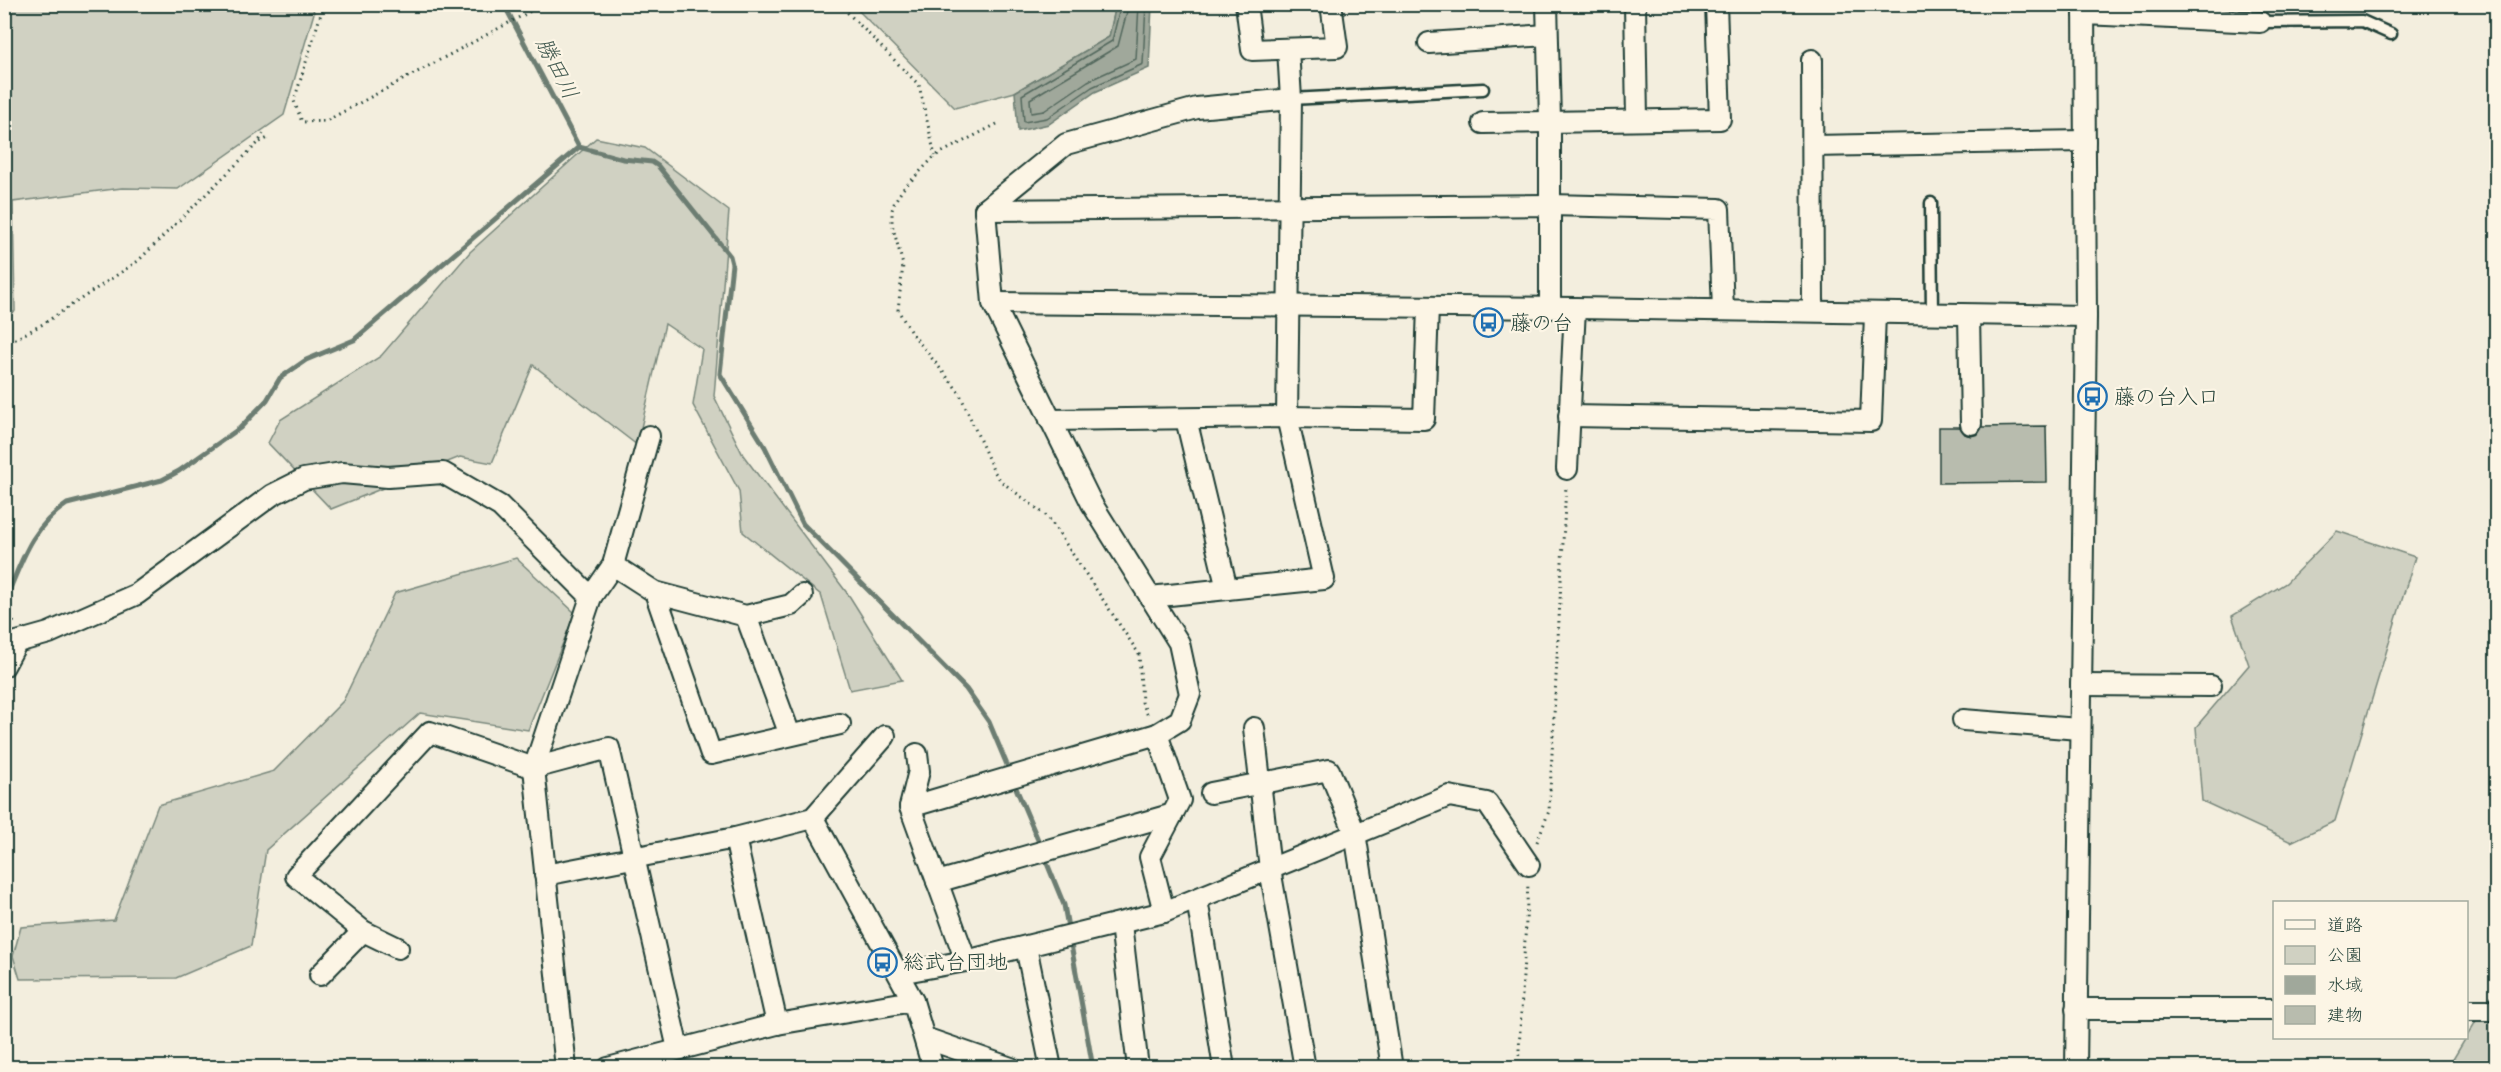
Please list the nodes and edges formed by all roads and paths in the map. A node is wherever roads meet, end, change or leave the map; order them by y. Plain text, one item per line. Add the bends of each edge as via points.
1 (324, 4) edge
2 (544, 4) edge
3 (839, 4) edge
4 (1246, 4) edge
5 (1331, 4) edge
6 (1547, 4) edge
7 (1635, 4) edge
8 (1716, 4) edge
9 (2084, 9) edge
10 (2260, 22) joint
11 (2391, 34) dead end
12 (1547, 35) junction
13 (1429, 43) dead end
14 (1288, 49) junction
15 (1812, 60) dead end
16 (1483, 89) dead end
17 (1291, 99) junction
18 (1637, 119) junction
19 (1550, 120) junction
20 (1483, 123) dead end
21 (997, 124) dead end
22 (263, 134) dead end
23 (268, 138) dead end
24 (2085, 141) junction
25 (258, 143) junction
26 (1813, 146) junction
27 (935, 156) junction
28 (1931, 203) dead end
29 (1550, 205) junction
30 (1290, 209) junction
31 (985, 210) junction
32 (993, 303) junction
33 (1289, 306) junction
34 (1428, 307) junction
35 (1550, 308) junction
36 (1575, 308) junction
37 (1723, 310) junction
38 (1813, 311) junction
39 (1875, 314) junction
40 (1932, 315) junction
41 (1969, 315) junction
42 (2086, 316) junction
43 (4, 345) edge
44 (1569, 416) junction
45 (1287, 417) junction
46 (1186, 419) junction
47 (1050, 420) junction
48 (1971, 424) dead end
49 (650, 436) dead end
50 (1567, 470) joint
51 (613, 565) junction
52 (1227, 589) junction
53 (655, 592) junction
54 (802, 596) dead end
55 (591, 597) junction
56 (1150, 597) junction
57 (746, 616) junction
58 (4, 666) edge
59 (2081, 685) junction
60 (2211, 686) dead end
61 (1963, 720) dead end
62 (840, 724) dead end
63 (1254, 728) dead end
64 (2079, 729) junction
65 (1157, 734) junction
66 (790, 735) junction
67 (885, 736) dead end
68 (916, 754) dead end
69 (534, 768) junction
70 (1259, 784) junction
71 (1211, 793) dead end
72 (910, 807) junction
73 (1173, 814) junction
74 (813, 818) junction
75 (1355, 832) junction
76 (735, 838) junction
77 (635, 858) junction
78 (1529, 865) junction
79 (1270, 869) junction
80 (545, 875) junction
81 (937, 882) junction
82 (1197, 899) junction
83 (1164, 912) junction
84 (1121, 924) junction
85 (363, 931) junction
86 (1026, 947) junction
87 (398, 948) dead end
88 (966, 961) junction
89 (899, 974) junction
90 (320, 975) dead end
91 (913, 1001) junction
92 (2076, 1009) junction
93 (2273, 1009) edge
94 (2468, 1010) edge
95 (2496, 1010) edge
96 (777, 1024) junction
97 (925, 1038) junction
98 (678, 1049) junction
99 (566, 1068) edge
100 (608, 1068) edge
101 (933, 1068) edge
102 (1011, 1068) edge
103 (1052, 1068) edge
104 (1138, 1068) edge
105 (1224, 1068) edge
106 (1305, 1068) edge
107 (1392, 1068) edge
108 (1518, 1068) edge
109 (2076, 1068) edge

1 - 2 path via 294,101 302,122 326,122
3 - 27 path via 919,85
4 - 14 street via 1252,50
5 - 14 street via 1337,47
6 - 12 street
7 - 18 street
8 - 18 street via 1720,119
9 - 10 street
9 - 24 street
10 - 11 lane via 2362,21
12 - 13 street
12 - 19 street
14 - 17 street
15 - 26 street
16 - 17 lane
17 - 30 street
17 - 31 street via 1197,108 1066,144
18 - 19 street
19 - 20 street
19 - 29 street
21 - 27 path
22 - 25 path
23 - 25 path
24 - 26 street
24 - 42 street
25 - 43 path via 138,261
26 - 38 street
27 - 65 path via 903,189 892,210 902,256 898,310 959,392 993,470 1002,482 1048,517 1139,654 1142,702
28 - 40 lane
29 - 30 street
29 - 35 street
29 - 37 street via 1719,209
30 - 31 street
30 - 33 street
31 - 32 street
32 - 33 street
32 - 47 street
33 - 34 street
33 - 45 street
34 - 35 street
34 - 45 street via 1424,419
35 - 36 street
36 - 37 street
36 - 44 street
37 - 38 street
38 - 39 street
39 - 40 street
39 - 44 street via 1871,421
40 - 41 street
41 - 42 street
41 - 48 street
42 - 59 street
44 - 50 street
45 - 46 street
45 - 52 street via 1324,579
46 - 47 street
46 - 52 street
47 - 56 street via 1092,504
49 - 51 street
50 - 78 path via 1549,811
51 - 53 street
51 - 55 street
52 - 56 street
53 - 57 street
53 - 66 street via 711,754
54 - 57 street via 791,606
55 - 58 street via 500,506 443,473 388,477 342,473 304,479 272,495 137,594 49,633 17,642
55 - 69 street
56 - 65 street via 1179,643 1191,694 1180,720
57 - 66 street
59 - 60 street
59 - 64 street
61 - 64 street
62 - 66 street
63 - 70 street
64 - 92 street
65 - 72 street
65 - 73 street via 1180,800
67 - 74 street
68 - 72 street via 919,771
69 - 77 street via 609,748
69 - 80 street
69 - 85 street via 430,732 296,876
70 - 71 street
70 - 75 street via 1329,770
70 - 79 street
72 - 81 street
73 - 81 street
73 - 83 street via 1150,857
74 - 76 street
74 - 89 street
75 - 78 street via 1449,796 1487,803
75 - 79 street
75 - 107 street
76 - 77 street
76 - 96 street
77 - 80 street
77 - 98 street
78 - 108 path
79 - 82 street
79 - 106 street
80 - 99 street
81 - 88 street
82 - 83 street
82 - 105 street
83 - 84 street
84 - 86 street
84 - 104 street
85 - 87 street
85 - 90 street
86 - 88 street
86 - 103 street
88 - 89 street
89 - 91 street
91 - 96 street
91 - 97 street
92 - 93 street
92 - 109 street
94 - 95 street
96 - 98 street
97 - 101 street
97 - 102 street
98 - 100 street

